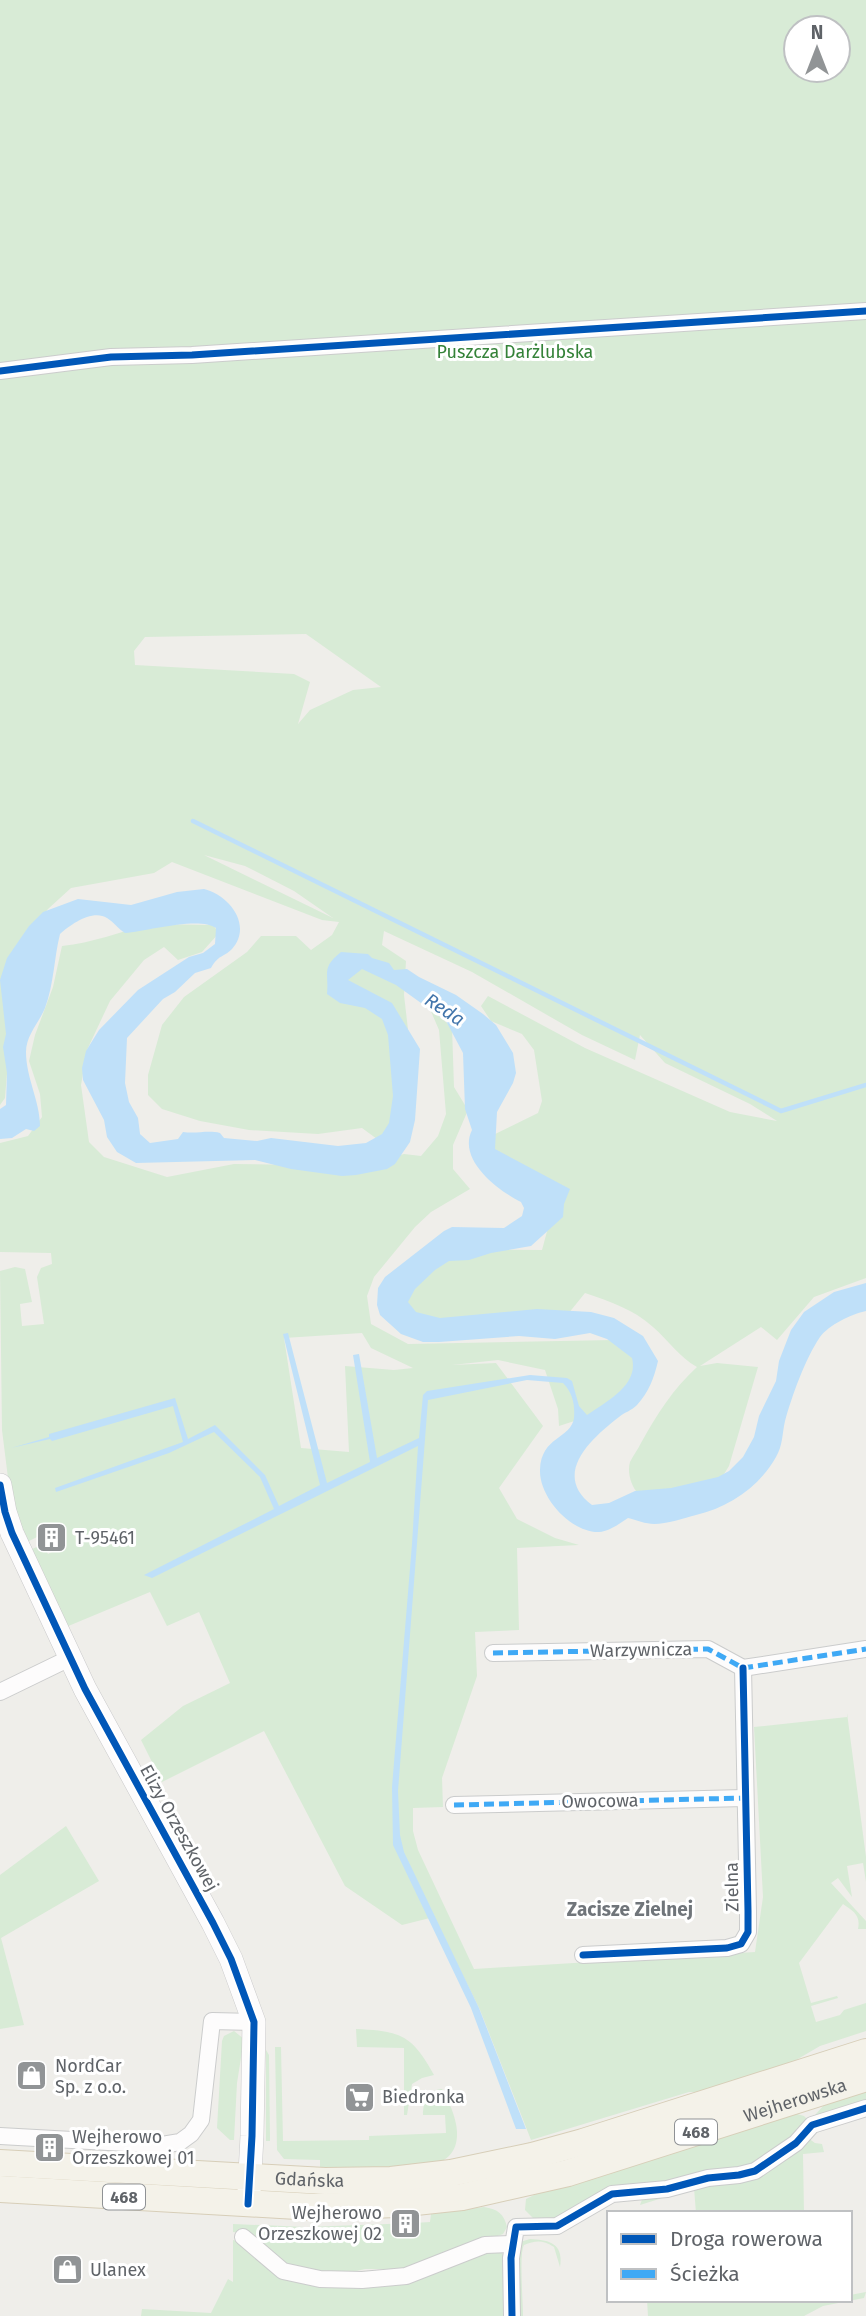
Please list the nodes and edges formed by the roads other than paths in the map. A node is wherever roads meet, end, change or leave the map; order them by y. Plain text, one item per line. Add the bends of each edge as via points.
1 (866, 311) edge
2 (0, 371) edge
3 (0, 1485) edge
4 (6, 1535) edge
5 (866, 1648) edge
6 (493, 1653) dead end
7 (70, 1658) junction
8 (743, 1668) junction
9 (0, 1692) edge
10 (745, 1798) junction
11 (454, 1805) dead end
12 (583, 1955) dead end
13 (254, 2022) junction
14 (866, 2052) edge
15 (866, 2078) edge
16 (866, 2108) edge
17 (0, 2136) edge
18 (532, 2156) joint
19 (0, 2163) edge
20 (250, 2178) junction
21 (524, 2184) joint
22 (0, 2189) edge
23 (248, 2204) junction
24 (243, 2237) dead end
25 (513, 2244) junction
26 (512, 2316) edge

1 - 2 street via 111,357
3 - 4 street, Elizy Orzeszkowej
4 - 7 street, Elizy Orzeszkowej
5 - 8 street
6 - 8 street, Warzywnicza via 708,1649
7 - 9 street
7 - 13 street, Elizy Orzeszkowej via 231,1959
8 - 10 street, Zielna
10 - 11 street, Owocowa
10 - 12 street, Zielna via 748,1932 741,1944
13 - 17 street via 212,2021 201,2120 180,2142 141,2145
13 - 20 street, Elizy Orzeszkowej
14 - 18 main road, Wejherowska / 468
15 - 21 main road, Wejherowska / 468
16 - 25 street via 812,2125 796,2143 755,2171 667,2189 612,2194 557,2226 516,2227
18 - 20 main road, Gdańska / 468 via 391,2180
19 - 20 main road, Gdańska / 468
20 - 23 street, Elizy Orzeszkowej
21 - 23 main road, Gdańska / 468 via 397,2204
22 - 23 main road, Gdańska / 468
24 - 25 street via 283,2271 341,2280 406,2276 485,2245
25 - 26 street

